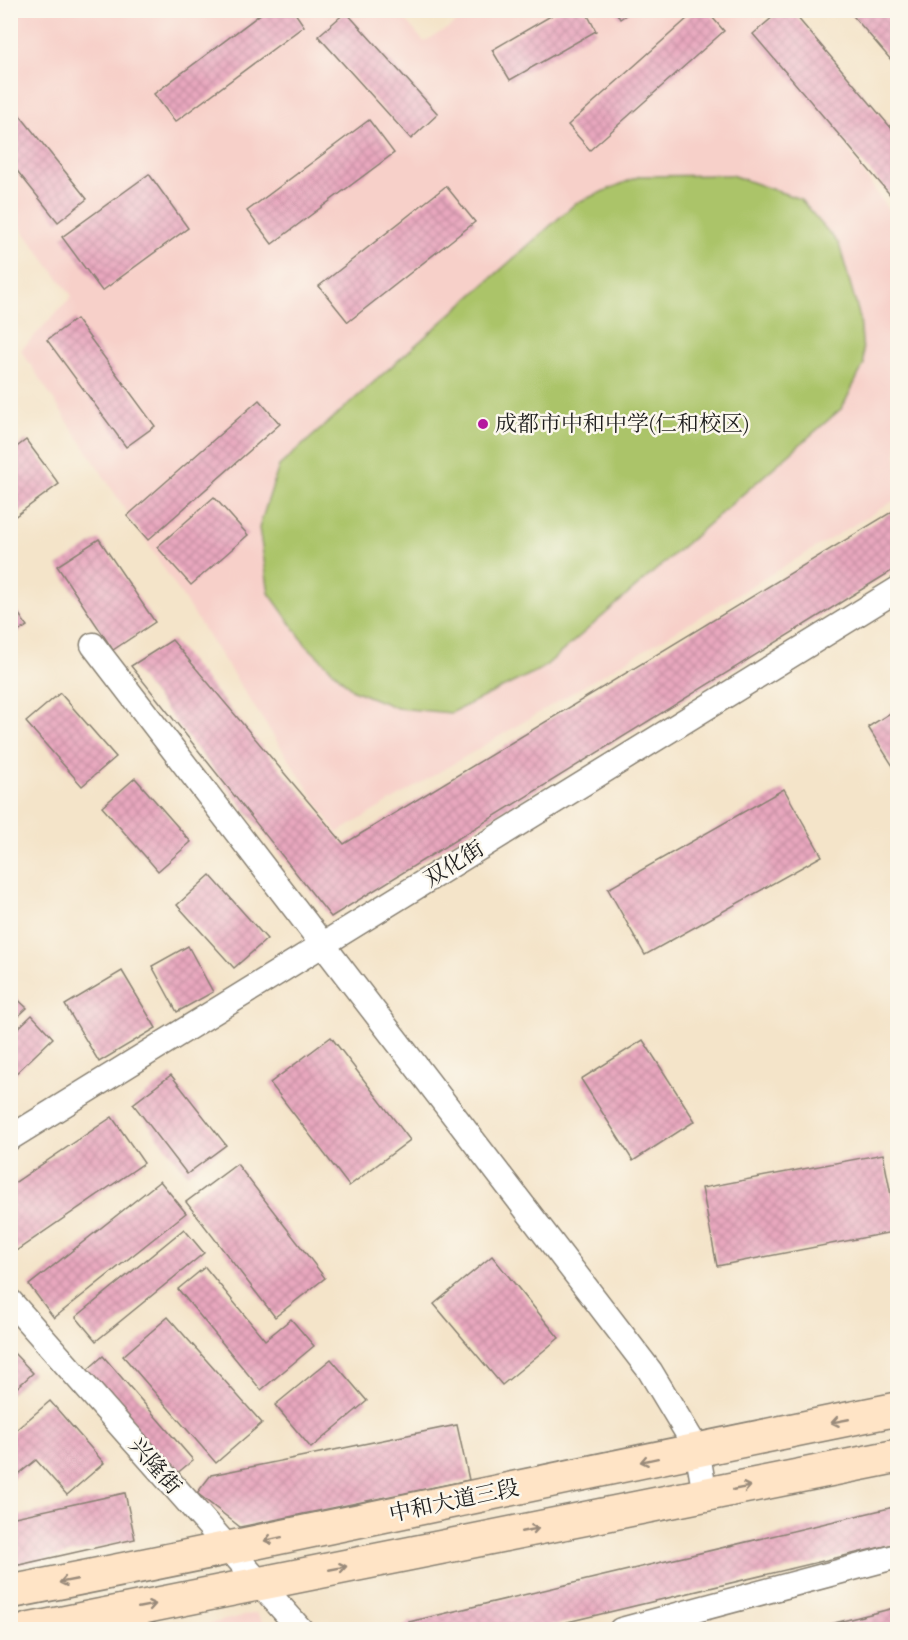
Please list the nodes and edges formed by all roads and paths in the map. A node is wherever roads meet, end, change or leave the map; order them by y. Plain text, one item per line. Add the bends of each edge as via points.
1 (897, 589) edge
2 (93, 645) dead end
3 (322, 945) junction
4 (10, 1138) edge
5 (10, 1301) edge
6 (897, 1409) edge
7 (697, 1449) junction
8 (897, 1456) edge
9 (705, 1495) junction
10 (228, 1549) junction
11 (897, 1556) edge
12 (261, 1583) junction
13 (10, 1592) edge
14 (28, 1629) edge
15 (301, 1629) edge
16 (621, 1629) edge

1 - 3 street, 双化街
2 - 3 street
3 - 4 street, 双化街
3 - 7 street via 650,1371
5 - 10 street, 兴隆街
6 -> 7 main road, 中和大道三段
7 - 9 street
7 -> 10 main road, 中和大道三段
9 -> 8 main road, 中和大道三段
12 -> 9 main road, 中和大道三段
10 - 12 street, 兴隆街
10 -> 13 main road, 中和大道三段
11 - 16 street
14 -> 12 main road, 中和大道三段
12 - 15 street, 兴隆街

